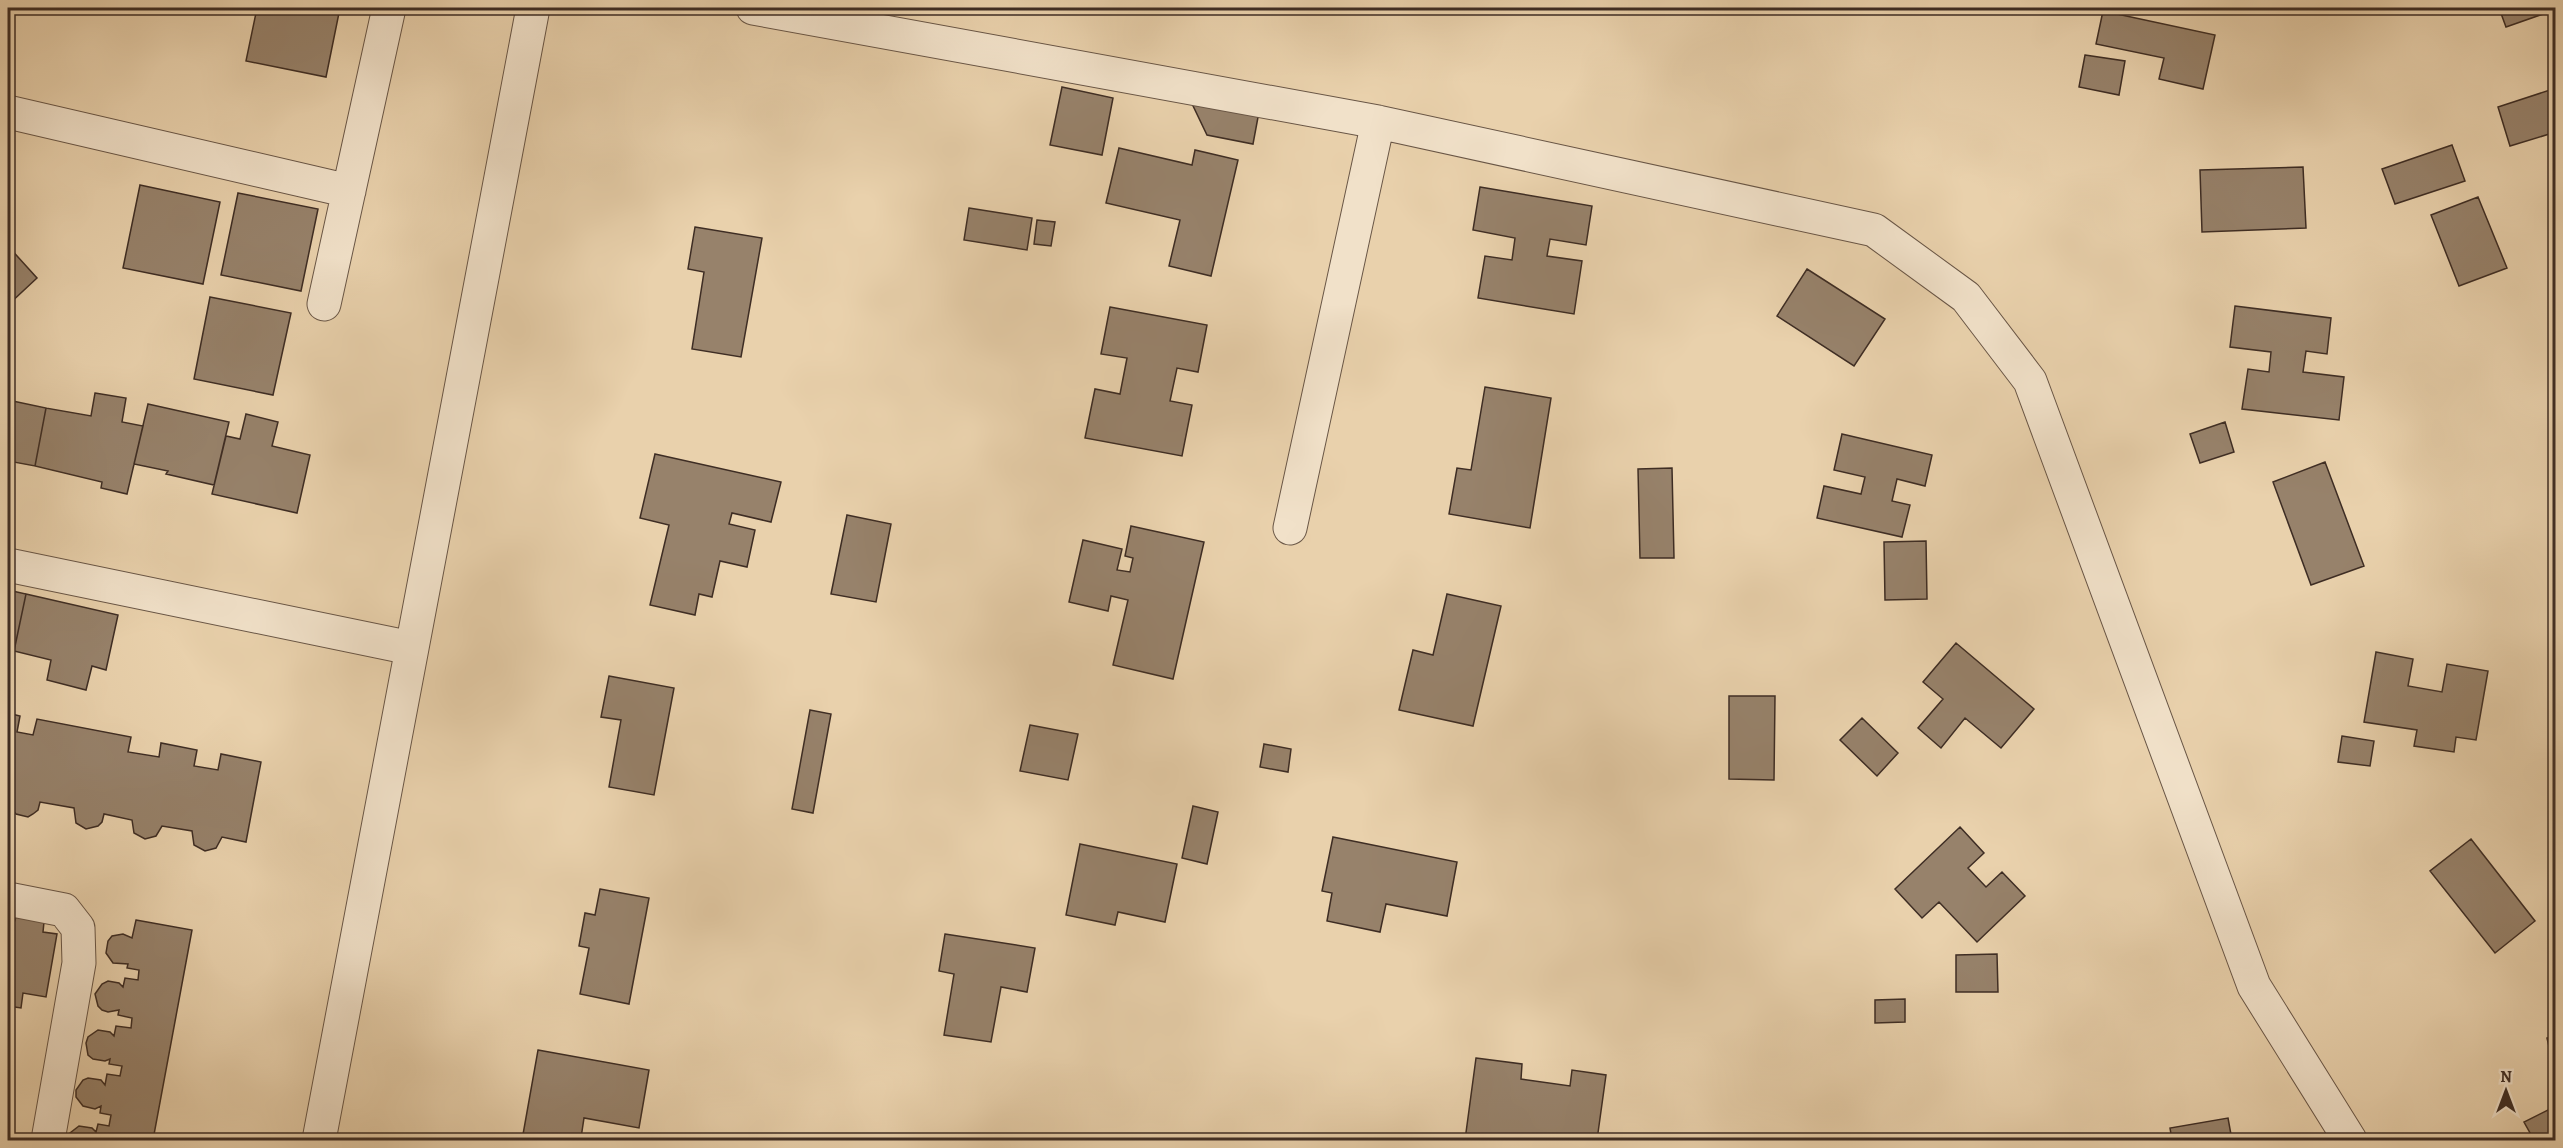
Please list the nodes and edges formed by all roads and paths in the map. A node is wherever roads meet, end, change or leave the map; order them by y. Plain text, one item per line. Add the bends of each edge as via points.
1 (389, 8) edge
2 (533, 8) edge
3 (753, 8) edge
4 (8, 112) edge
5 (1378, 122) junction
6 (349, 190) junction
7 (324, 304) dead end
8 (1290, 528) dead end
9 (8, 565) edge
10 (411, 648) junction
11 (8, 899) edge
12 (48, 1140) edge
13 (319, 1140) edge
14 (2350, 1140) edge

1 - 6 street
2 - 10 street
3 - 5 street
4 - 6 street
5 - 8 street
5 - 14 street via 1874,230 1966,297 2030,381 2254,986
6 - 7 street
9 - 10 street
10 - 13 street
11 - 12 street via 64,910 78,928 79,963

